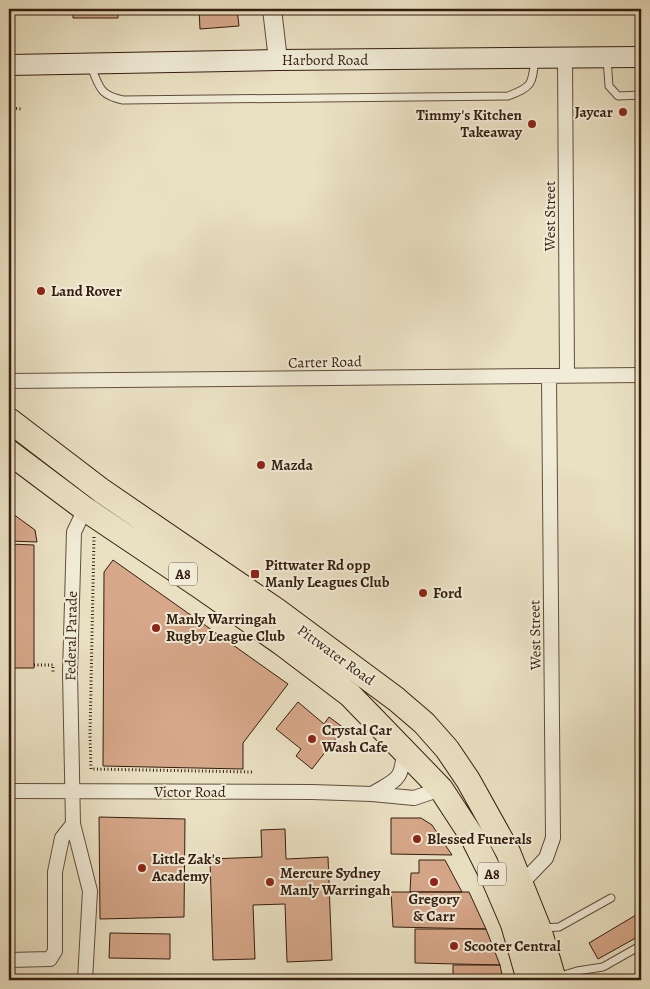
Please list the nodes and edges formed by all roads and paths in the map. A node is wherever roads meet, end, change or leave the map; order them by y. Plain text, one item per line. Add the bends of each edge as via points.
1 (272, 9) edge
2 (607, 57) junction
3 (641, 57) edge
4 (535, 58) junction
5 (565, 58) junction
6 (278, 60) junction
7 (90, 63) junction
8 (9, 65) edge
9 (641, 95) edge
10 (9, 108) edge
11 (22, 109) dead end
12 (567, 375) junction
13 (641, 375) edge
14 (549, 376) junction
15 (9, 381) edge
16 (9, 420) edge
17 (9, 452) edge
18 (102, 490) junction
19 (85, 509) junction
20 (94, 536) dead end
21 (34, 665) dead end
22 (53, 672) dead end
23 (447, 749) junction
24 (404, 750) junction
25 (254, 772) dead end
26 (441, 789) junction
27 (9, 791) edge
28 (72, 791) junction
29 (372, 794) junction
30 (73, 824) junction
31 (522, 883) junction
32 (611, 898) dead end
33 (539, 928) junction
34 (640, 946) dead end
35 (9, 960) edge
36 (554, 979) edge
37 (85, 980) edge
38 (529, 980) edge

1 - 6 street
2 - 3 main road, Harbord Road
2 - 5 main road, Harbord Road
2 - 9 lane via 609,86 618,96
4 - 5 main road, Harbord Road
4 - 6 main road, Harbord Road
4 - 7 lane via 532,82 524,90 508,96 123,100 108,97
5 - 12 street, West Street
6 - 7 main road, Harbord Road
7 - 8 main road, Harbord Road
10 - 11 path
12 - 13 street, Carter Road
12 - 14 street, Carter Road
14 - 15 street, Carter Road
14 - 31 street, West Street via 553,838 546,858
16 - 18 highway, Pittwater Road / A8
17 - 19 highway, Pittwater Road / A8
18 - 19 highway, Federal Parade
18 - 23 highway, Pittwater Road / A8 via 396,699
19 - 24 highway, Pittwater Road / A8 via 280,642 350,695
19 - 28 street, Federal Parade via 74,532 70,673
20 - 25 path via 91,769
21 - 22 path via 53,664
23 - 26 highway
23 - 31 highway, Pittwater Road / A8 via 494,824
24 - 26 highway, Pittwater Road / A8
24 - 29 street via 400,775
26 - 29 street, Victor Road via 414,798
26 - 38 highway, Pittwater Road / A8 via 473,838 495,882 513,924
27 - 28 street, Victor Road
28 - 29 street, Victor Road
28 - 30 street, Federal Parade
30 - 35 street via 62,838 56,872 55,951 50,959
30 - 37 street, Federal Parade via 90,891
31 - 33 highway, Pittwater Road / A8
32 - 33 lane via 559,927
33 - 36 highway, Pittwater Road / A8
34 - 36 lane via 603,967

